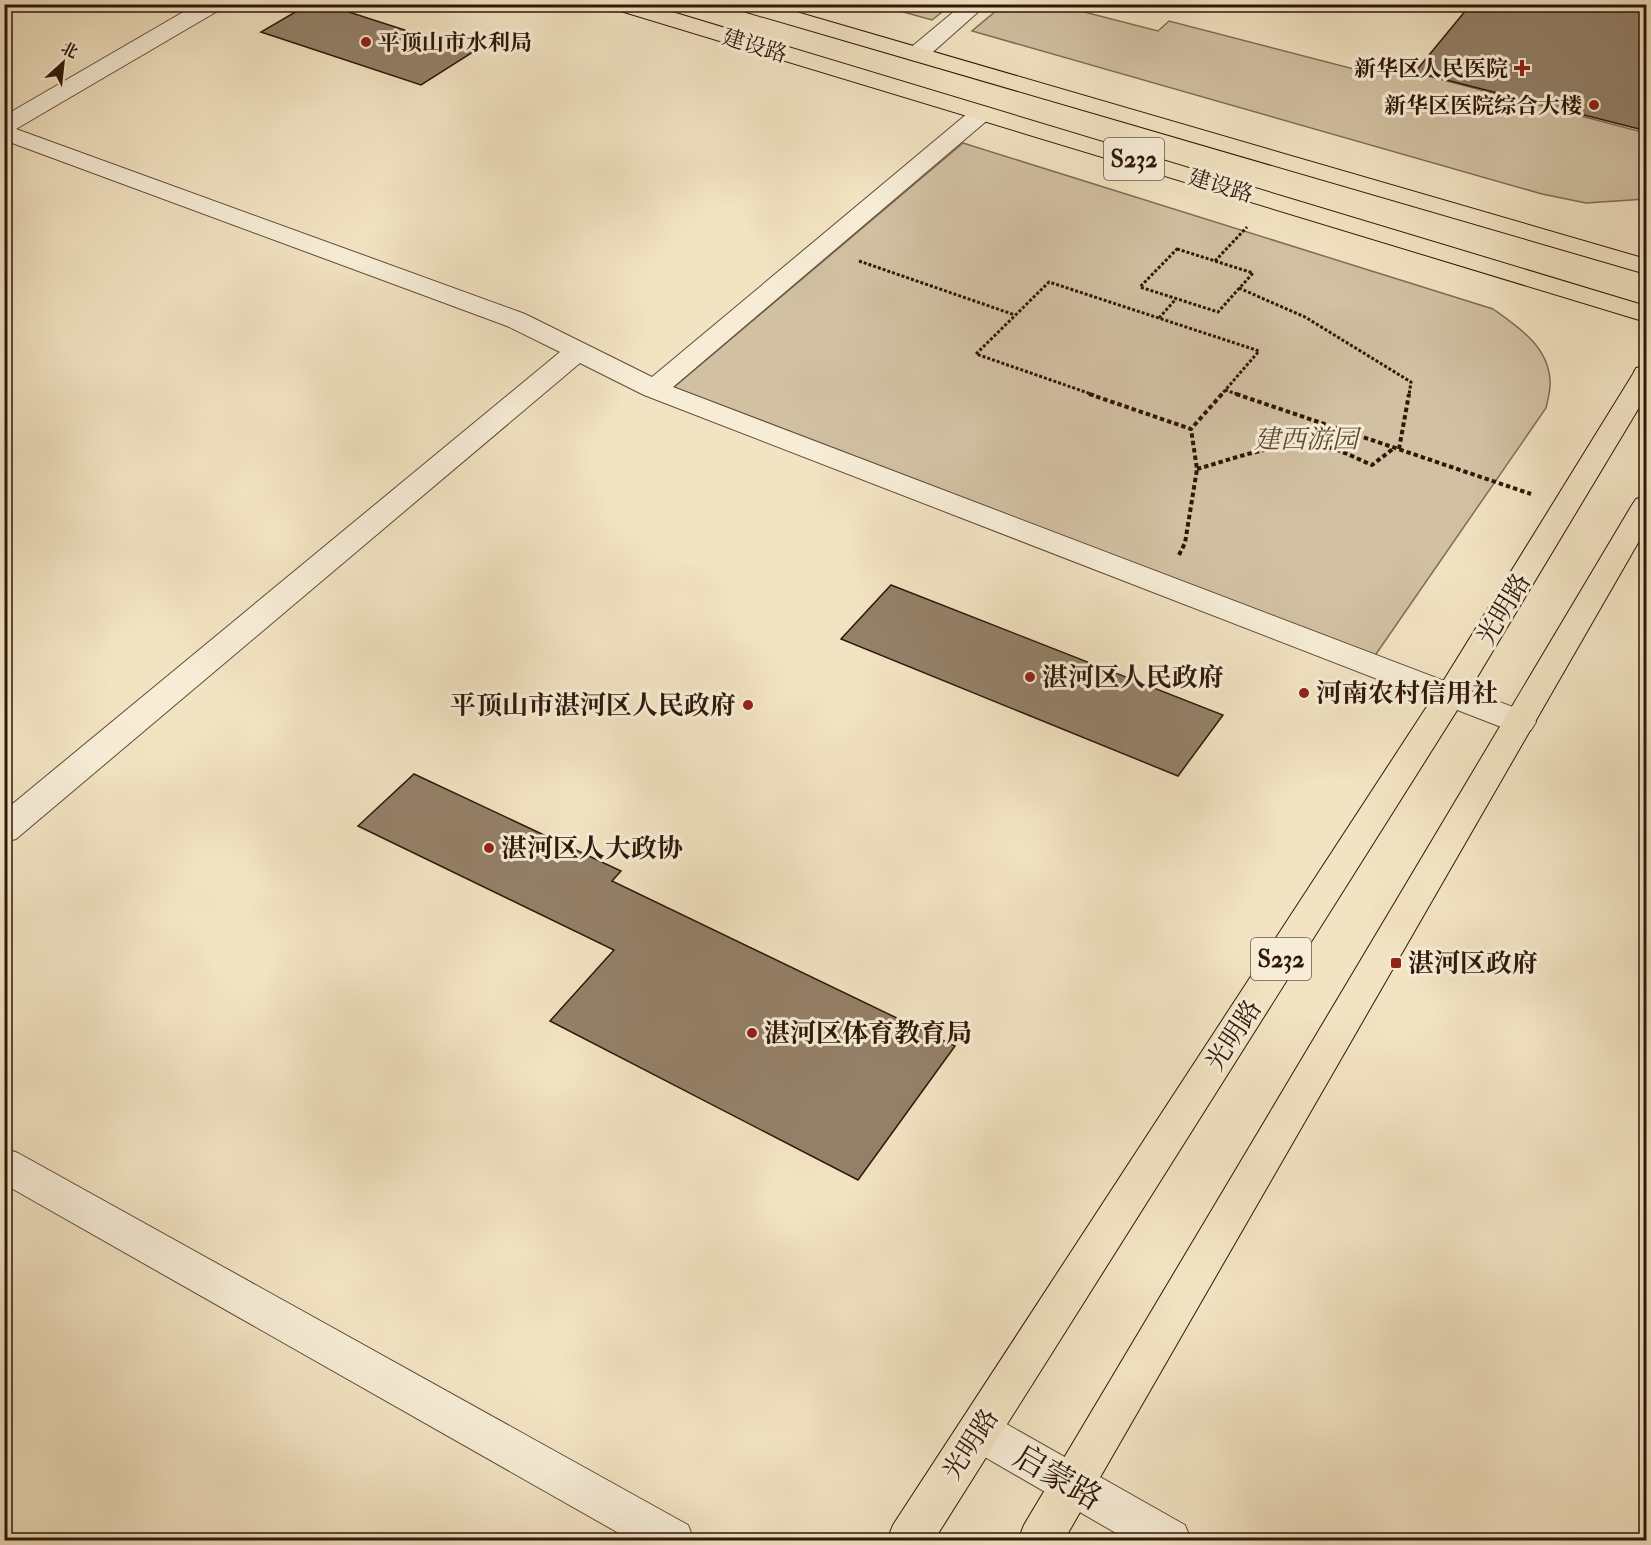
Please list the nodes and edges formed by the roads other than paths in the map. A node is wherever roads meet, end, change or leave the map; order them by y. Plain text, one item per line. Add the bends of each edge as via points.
1 (213, 4) edge
2 (622, 4) edge
3 (744, 4) edge
4 (976, 4) edge
5 (917, 54) junction
6 (982, 113) junction
7 (4, 126) edge
8 (4, 132) edge
9 (1647, 267) edge
10 (1647, 314) edge
11 (578, 351) junction
12 (1647, 374) edge
13 (654, 389) junction
14 (1647, 506) edge
15 (1450, 696) junction
16 (1520, 722) junction
17 (4, 830) edge
18 (4, 1164) edge
19 (979, 1431) junction
20 (1072, 1486) junction
21 (672, 1540) edge
22 (909, 1540) edge
23 (1040, 1540) edge
24 (1168, 1540) edge

1 - 7 street
2 - 6 main road, 建设路 / S232
3 - 5 main road, 建设路 / S232
4 - 5 street
5 - 9 main road, 建设路 / S232
6 - 10 main road, 建设路 / S232
6 - 13 street
8 - 11 street via 516,320
11 - 13 street
11 - 17 street
12 - 15 main road, 光明路 / S232
13 - 15 street
14 - 16 main road
15 - 16 street
15 - 19 main road, 光明路 / S232
16 - 20 main road
18 - 21 street
19 - 20 street, 启蒙路
19 - 22 main road, 光明路 / S232
20 - 23 main road
20 - 24 street, 启蒙路

